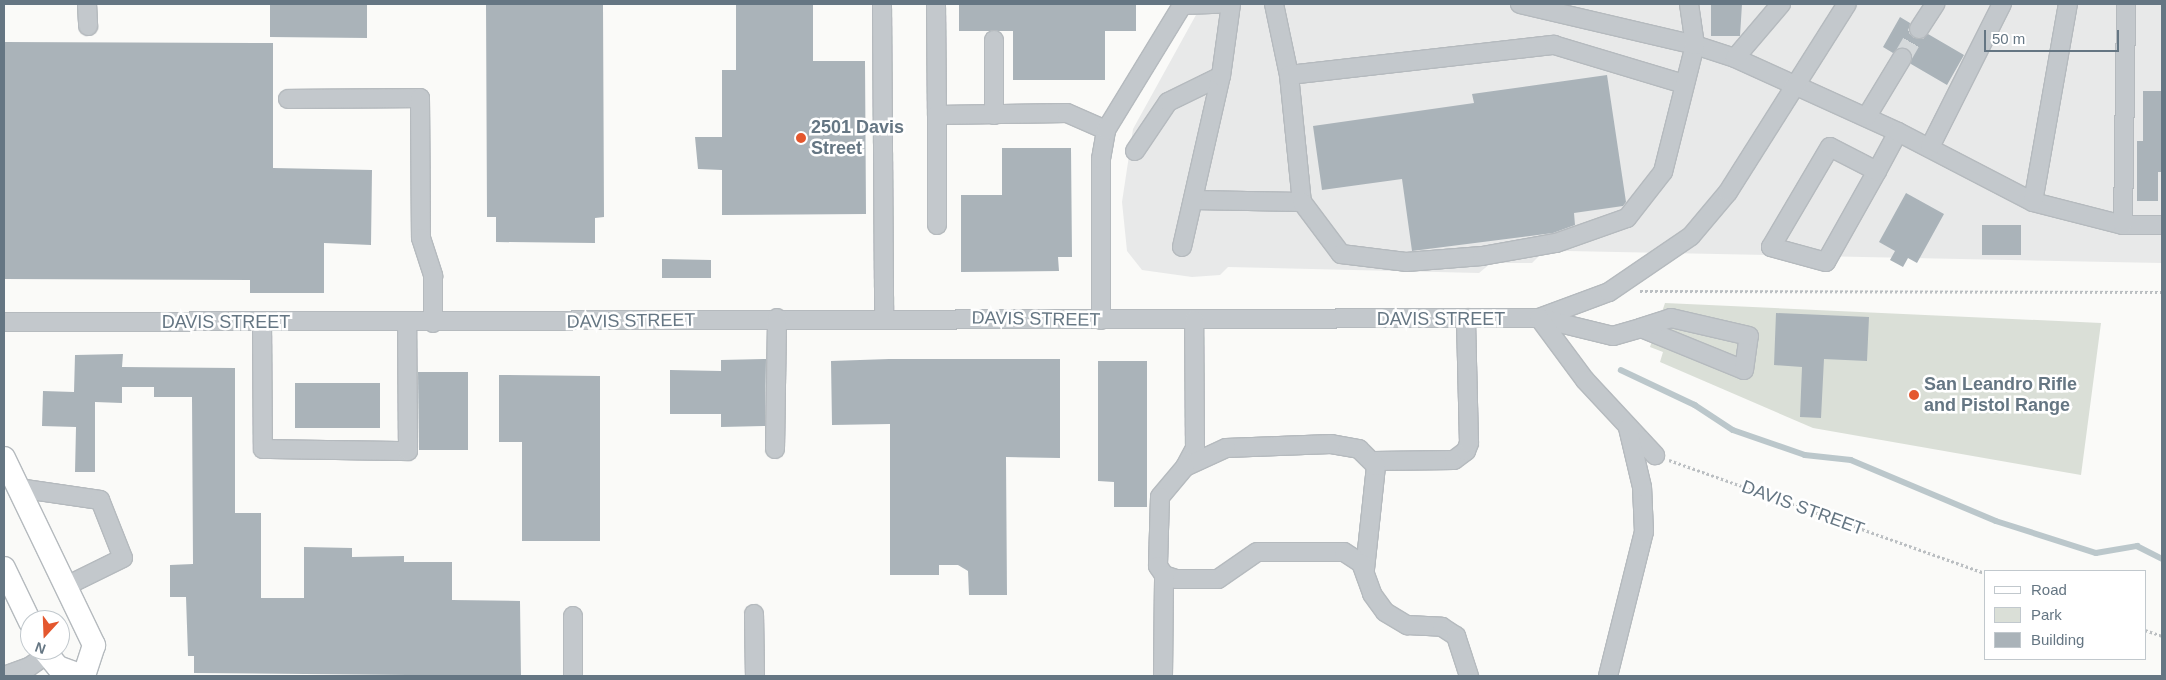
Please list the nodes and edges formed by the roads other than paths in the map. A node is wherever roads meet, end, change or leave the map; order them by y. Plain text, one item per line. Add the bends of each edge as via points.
1 (87, 4) edge
2 (882, 4) edge
3 (936, 4) edge
4 (1183, 4) edge
5 (1219, 4) edge
6 (1231, 4) edge
7 (1274, 4) edge
8 (1520, 4) edge
9 (1689, 4) edge
10 (1781, 4) edge
11 (1847, 4) edge
12 (1935, 4) edge
13 (2002, 4) edge
14 (2068, 4) edge
15 (2126, 4) edge
16 (88, 26) dead end
17 (1920, 29) tunnel mouth
18 (994, 40) dead end
19 (1695, 45) junction
20 (1735, 58) junction
21 (1902, 58) tunnel mouth
22 (1289, 74) junction
23 (1221, 76) junction
24 (1684, 84) junction
25 (1798, 86) junction
26 (288, 99) dead end
27 (994, 115) junction
28 (937, 116) junction
29 (1867, 116) junction
30 (1106, 130) junction
31 (1898, 132) junction
32 (1930, 147) junction
33 (1135, 151) dead end
34 (1877, 171) junction
35 (1193, 200) junction
36 (1302, 202) junction
37 (2033, 202) junction
38 (937, 225) dead end
39 (2162, 225) edge
40 (2123, 226) junction
41 (1182, 247) dead end
42 (777, 318) junction
43 (884, 318) junction
44 (1466, 318) junction
45 (1539, 318) junction
46 (1101, 320) junction
47 (1194, 320) junction
48 (4, 322) edge
49 (262, 322) junction
50 (407, 323) junction
51 (433, 323) junction
52 (1641, 328) junction
53 (1627, 426) junction
54 (775, 449) dead end
55 (1655, 455) road end
56 (4, 458) edge
57 (1374, 461) junction
58 (1185, 468) junction
59 (18, 488) junction
60 (4, 568) edge
61 (1365, 569) junction
62 (1164, 574) junction
63 (66, 586) junction
64 (24, 610) edge
65 (754, 614) dead end
66 (573, 616) dead end
67 (36, 660) edge
68 (52, 660) edge
69 (4, 676) edge
70 (83, 676) edge
71 (573, 676) edge
72 (755, 676) edge
73 (1163, 676) edge
74 (1468, 676) edge
75 (1608, 676) edge

1 - 16 street
2 - 43 street
3 - 28 street
4 - 5 street
4 - 30 street
6 - 23 street
7 - 22 street
8 - 19 street
9 - 19 street
10 - 20 street
11 - 25 street
12 - 17 street
13 - 32 street
14 - 37 street
15 - 40 street
18 - 27 street
19 - 20 street
19 - 24 street
20 - 25 street
21 - 29 street
22 - 24 street via 1462,52 1554,45
22 - 36 street
23 - 33 street via 1168,102
23 - 35 street
24 - 36 street via 1663,172 1627,218 1556,243 1482,256 1406,262 1342,254
25 - 29 street
25 - 45 street via 1728,192 1691,236 1609,292
26 - 51 street via 420,98 421,238 432,276
27 - 28 street
27 - 30 street via 1067,113
28 - 38 street
29 - 31 street
30 - 46 street via 1101,158
31 - 32 street
31 - 34 street
32 - 37 street
34 - 34 street via 1826,262 1771,247 1830,147
35 - 36 street
35 - 41 street
37 - 40 street
39 - 40 street
42 - 43 street, DAVIS STREET
42 - 51 street, DAVIS STREET
42 - 54 street
43 - 46 street, DAVIS STREET
44 - 45 street, DAVIS STREET
44 - 47 street, DAVIS STREET
44 - 57 street via 1469,442 1466,451 1454,460
45 - 52 street via 1612,336
45 - 53 street via 1585,380
46 - 47 street, DAVIS STREET
47 - 58 street via 1195,448
48 - 49 street, DAVIS STREET
49 - 50 street, DAVIS STREET
49 - 50 street via 263,449 408,452
50 - 51 street, DAVIS STREET
52 - 52 street via 1667,339 1744,370 1749,336 1671,318
53 - 55 street
53 - 75 street via 1642,487 1644,532
56 - 59 main road
57 - 58 street via 1358,449 1331,444 1297,445 1226,448
57 - 61 street
58 - 62 street via 1160,497 1158,566
59 - 63 main road
59 - 63 street via 100,500 124,558
60 - 64 main road
61 - 62 street via 1344,552 1268,552 1245,558 1218,579 1176,579
61 - 74 street via 1372,594 1385,612 1407,625 1442,627 1456,636
62 - 73 street
63 - 70 main road via 94,645
65 - 72 street
66 - 71 street
67 - 69 street via 29,667
68 - 70 main road via 58,667

